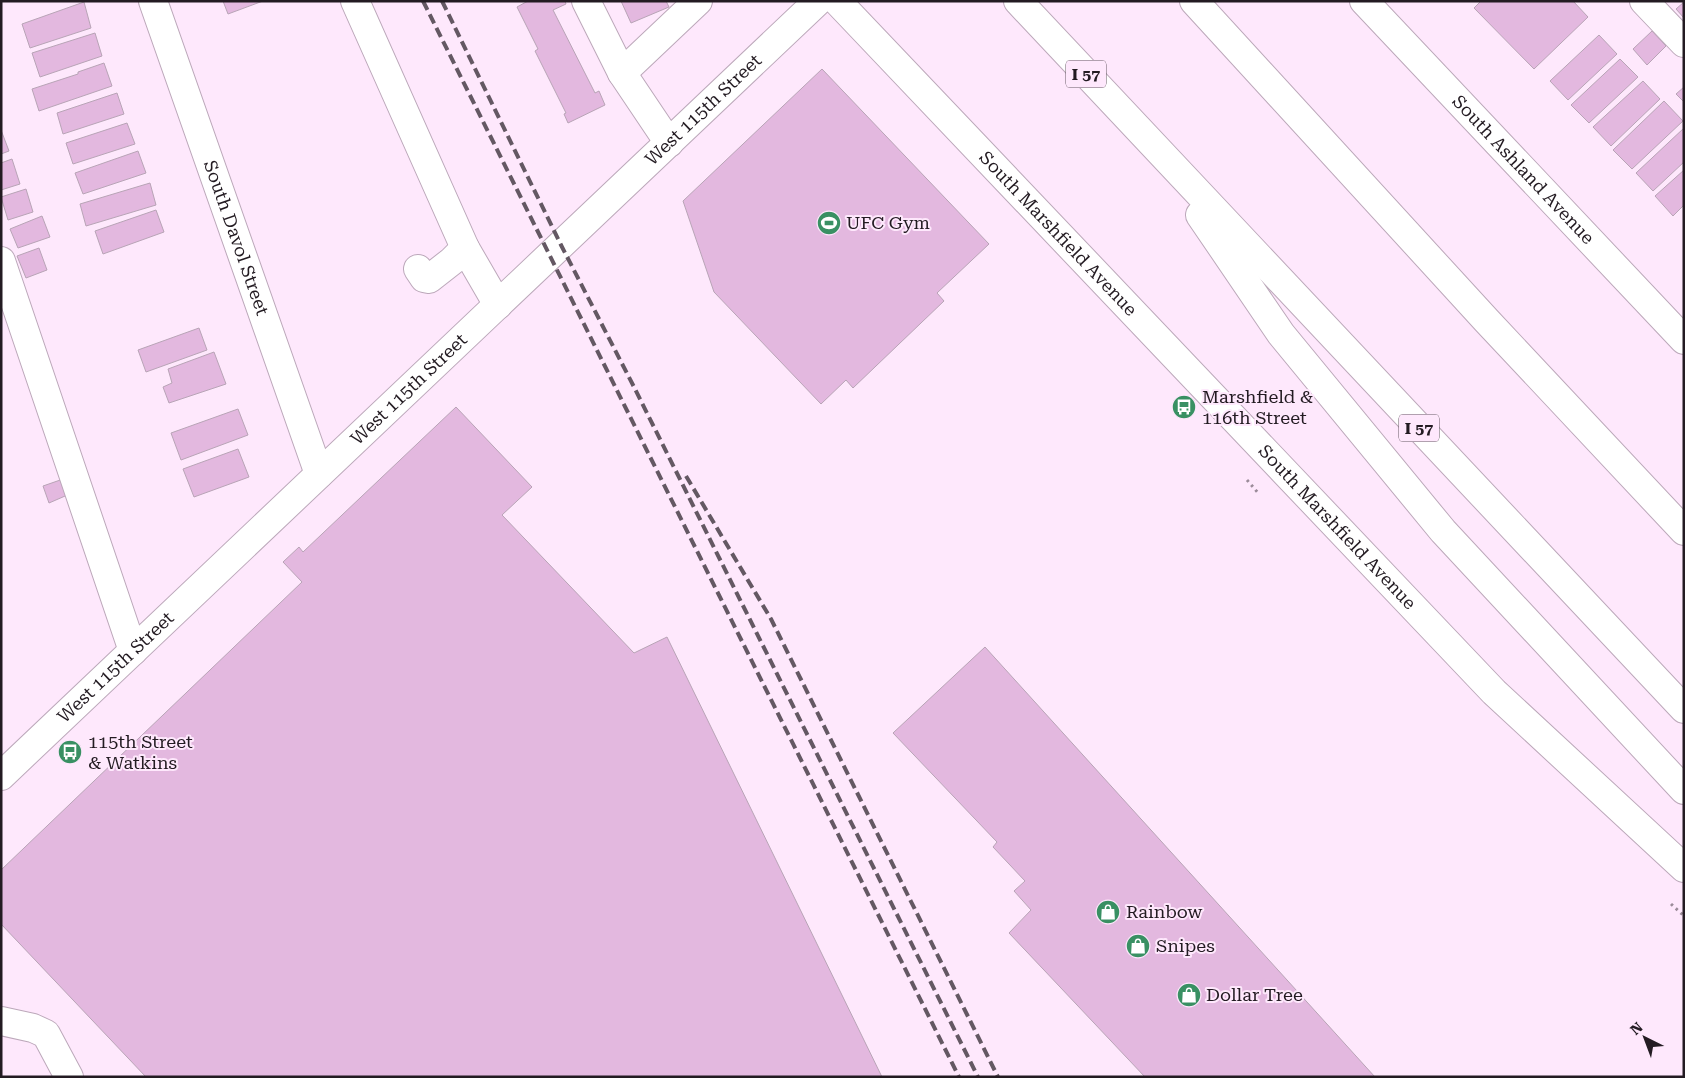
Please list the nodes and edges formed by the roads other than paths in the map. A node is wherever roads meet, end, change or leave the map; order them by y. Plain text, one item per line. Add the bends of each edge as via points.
1 (153, 1) edge
2 (355, 1) edge
3 (586, 1) edge
4 (698, 1) edge
5 (818, 1) edge
6 (837, 1) edge
7 (1018, 1) edge
8 (1194, 1) edge
9 (1364, 1) edge
10 (1644, 1) edge
11 (1684, 43) edge
12 (622, 73) junction
13 (669, 143) junction
14 (1154, 147) junction
15 (464, 248) junction
16 (1, 261) edge
17 (418, 269) dead end
18 (498, 305) junction
19 (1487, 321) junction
20 (1680, 329) edge
21 (319, 474) junction
22 (1684, 509) edge
23 (1684, 531) edge
24 (133, 651) junction
25 (1684, 710) edge
26 (1, 776) edge
27 (1684, 790) edge
28 (1684, 868) edge
29 (1, 1021) edge
30 (69, 1077) edge

1 - 21 main road, South Davol Street
2 - 15 main road
3 - 12 main road
4 - 12 main road
5 - 13 main road, West 115th Street
6 - 28 main road, South Marshfield Avenue via 1494,692
7 - 14 main road, I 57
8 - 19 main road
9 - 20 main road, South Ashland Avenue
10 - 11 main road
12 - 13 main road
13 - 18 main road, West 115th Street
14 - 25 main road, I 57
14 - 27 main road via 1287,342 1444,531
15 - 17 main road via 429,279 424,278
15 - 18 main road
16 - 24 main road
18 - 21 main road, West 115th Street
19 - 22 main road via 1616,439
19 - 23 main road
21 - 24 main road, West 115th Street
24 - 26 main road, West 115th Street
29 - 30 main road via 46,1034

